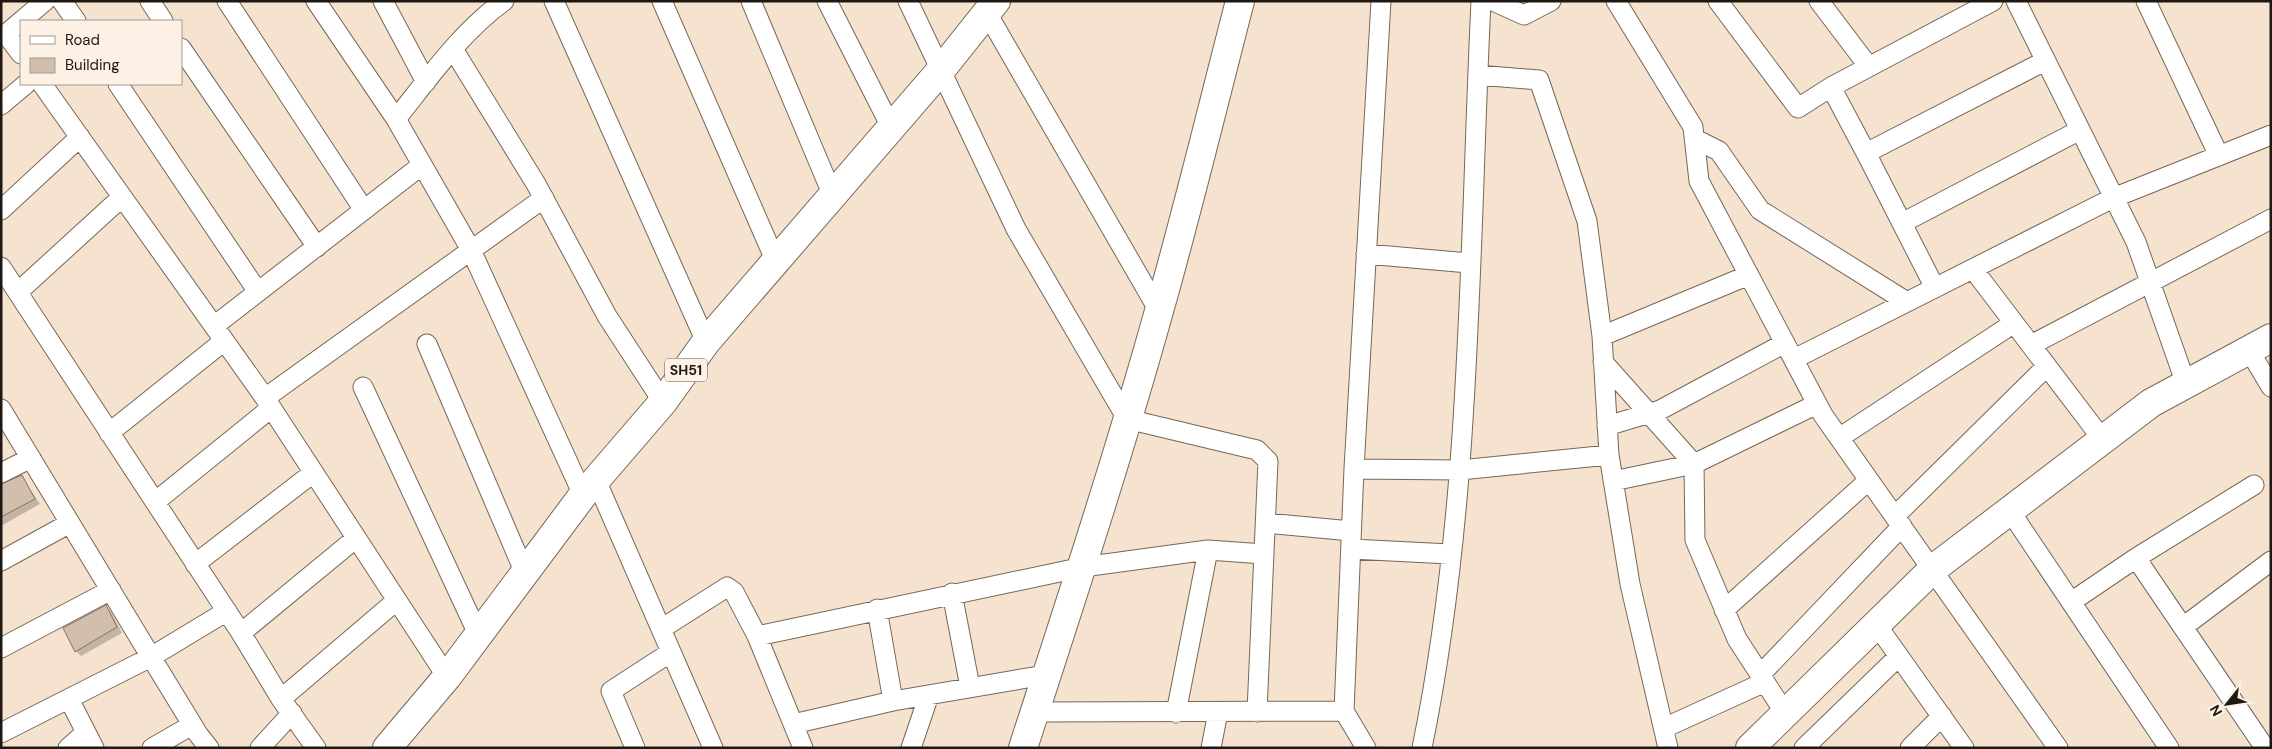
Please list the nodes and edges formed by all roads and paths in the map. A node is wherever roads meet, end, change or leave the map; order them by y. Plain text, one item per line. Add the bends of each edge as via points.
1 (45, 1) edge
2 (62, 1) edge
3 (150, 1) edge
4 (227, 1) edge
5 (316, 1) edge
6 (383, 1) edge
7 (504, 1) edge
8 (554, 1) edge
9 (662, 1) edge
10 (751, 1) edge
11 (828, 1) edge
12 (908, 1) edge
13 (1240, 1) edge
14 (1381, 1) edge
15 (1481, 1) edge
16 (1493, 1) edge
17 (1551, 1) edge
18 (1616, 1) edge
19 (1718, 1) edge
20 (1819, 1) edge
21 (1993, 1) edge
22 (2016, 1) edge
23 (2146, 1) edge
24 (993, 5) edge
25 (483, 7) edge
26 (75, 20) edge
27 (162, 20) edge
28 (3, 32) edge
29 (182, 49) edge
30 (453, 49) junction
31 (20, 53) edge
32 (2045, 61) junction
33 (1869, 67) junction
34 (941, 70) junction
35 (1478, 75) junction
36 (426, 82) junction
37 (25, 85) edge
38 (43, 85) edge
39 (119, 85) edge
40 (1831, 87) junction
41 (1, 105) edge
42 (396, 119) junction
43 (891, 127) junction
44 (2080, 130) junction
45 (2271, 135) edge
46 (80, 138) junction
47 (1695, 139) junction
48 (1866, 153) junction
49 (2219, 156) junction
50 (422, 165) junction
51 (122, 196) junction
52 (833, 196) junction
53 (544, 198) junction
54 (2113, 198) junction
55 (1, 210) edge
56 (364, 210) junction
57 (2271, 219) edge
58 (1902, 223) junction
59 (317, 247) junction
60 (471, 250) junction
61 (1366, 254) junction
62 (776, 262) junction
63 (1470, 263) junction
64 (1, 267) edge
65 (1973, 269) junction
66 (1749, 275) junction
67 (2149, 281) junction
68 (1935, 288) junction
69 (18, 292) junction
70 (258, 292) junction
71 (1907, 302) junction
72 (1159, 311) junction
73 (2014, 323) junction
74 (219, 334) junction
75 (1602, 336) junction
76 (706, 342) junction
77 (427, 344) dead end
78 (2031, 344) junction
79 (2260, 344) edge
80 (1789, 351) junction
81 (1603, 362) junction
82 (2047, 366) junction
83 (2186, 384) junction
84 (363, 387) dead end
85 (2271, 388) edge
86 (663, 402) junction
87 (268, 403) junction
88 (1818, 404) junction
89 (1, 409) edge
90 (1649, 414) junction
91 (1127, 419) junction
92 (1607, 426) junction
93 (110, 433) junction
94 (1839, 438) junction
95 (2103, 440) junction
96 (1609, 455) junction
97 (31, 458) junction
98 (1694, 464) junction
99 (1354, 469) junction
100 (1460, 470) junction
101 (1, 473) edge
102 (312, 473) junction
103 (1869, 480) junction
104 (1613, 481) junction
105 (2254, 485) dead end
106 (590, 488) junction
107 (155, 502) junction
108 (2010, 511) junction
109 (1899, 521) junction
110 (70, 523) junction
111 (1266, 523) junction
112 (355, 538) junction
113 (1351, 540) junction
114 (1208, 550) junction
115 (1264, 554) junction
116 (1450, 554) junction
117 (2136, 558) junction
118 (1, 561) edge
119 (2271, 561) edge
120 (196, 564) junction
121 (1083, 567) junction
122 (1933, 569) junction
123 (524, 571) junction
124 (112, 590) junction
125 (952, 593) junction
126 (396, 601) junction
127 (2071, 602) junction
128 (877, 609) junction
129 (1724, 610) junction
130 (227, 611) junction
131 (1876, 624) junction
132 (2183, 627) junction
133 (661, 630) junction
134 (241, 633) junction
135 (478, 634) junction
136 (757, 636) junction
137 (1, 648) edge
138 (671, 652) junction
139 (1899, 656) junction
140 (151, 657) junction
141 (1045, 675) junction
142 (447, 677) junction
143 (1763, 678) junction
144 (970, 687) junction
145 (928, 695) junction
146 (69, 699) junction
147 (893, 702) junction
148 (287, 706) junction
149 (1344, 711) junction
150 (1035, 712) junction
151 (1176, 712) junction
152 (1218, 712) junction
153 (1257, 712) junction
154 (1785, 713) junction
155 (1942, 716) junction
156 (192, 724) junction
157 (793, 724) junction
158 (3, 727) edge
159 (1664, 728) junction
160 (90, 740) edge
161 (68, 748) edge
162 (152, 748) edge
163 (209, 748) edge
164 (260, 748) edge
165 (316, 748) edge
166 (387, 748) edge
167 (635, 748) edge
168 (713, 748) edge
169 (803, 748) edge
170 (911, 748) edge
171 (1023, 748) edge
172 (1211, 748) edge
173 (1366, 748) edge
174 (1422, 748) edge
175 (1668, 748) edge
176 (1750, 748) edge
177 (1804, 748) edge
178 (1910, 748) edge
179 (1964, 748) edge
180 (2058, 748) edge
181 (2169, 748) edge
182 (2265, 748) edge

1 - 28 street
2 - 26 street
3 - 27 street
4 - 56 street
5 - 42 street
6 - 36 street
7 - 25 street
8 - 76 street
9 - 62 street
10 - 52 street
11 - 43 street
12 - 34 street
13 - 72 street
14 - 61 street
15 - 35 street
16 - 17 street via 1524,15
18 - 47 street via 1694,127
19 - 40 street via 1798,108
20 - 33 street
21 - 33 street
22 - 32 street
23 - 49 street
24 - 34 street, SH51
24 - 72 street
25 - 30 street
28 - 31 street
29 - 59 street
30 - 36 street
30 - 53 street
32 - 44 street
32 - 48 street
33 - 40 street
34 - 43 street, SH51
34 - 91 street via 1016,229
35 - 63 street
35 - 75 street via 1539,80 1587,221
36 - 42 street
37 - 41 street
38 - 46 street
39 - 70 street
40 - 48 street
42 - 50 street
43 - 52 street, SH51
44 - 54 street
44 - 58 street
45 - 49 street
46 - 51 street
46 - 55 street
47 - 66 street via 1699,181
47 - 71 street via 1719,151 1750,199 1764,213
48 - 58 street
49 - 54 street
50 - 56 street
50 - 60 street
51 - 69 street
51 - 74 street
52 - 62 street, SH51
53 - 60 street
53 - 86 street via 607,316
54 - 65 street
54 - 67 street via 2136,242
56 - 59 street
57 - 67 street
58 - 68 street
59 - 70 street
60 - 87 street
60 - 106 street
61 - 63 street
61 - 99 street
62 - 76 street, SH51
63 - 100 street
64 - 69 street
65 - 68 street
65 - 73 street
66 - 75 street
66 - 80 street
67 - 78 street
67 - 83 street
68 - 71 street
69 - 93 street
70 - 74 street
71 - 80 street
72 - 91 street
73 - 78 street
73 - 94 street
74 - 87 street
74 - 93 street
75 - 81 street
76 - 86 street, SH51
77 - 123 street
78 - 82 street
79 - 83 street
79 - 85 street
80 - 88 street
80 - 90 street
81 - 90 street
81 - 92 street
82 - 95 street
82 - 109 street
83 - 95 street via 2151,403
84 - 135 street
86 - 106 street, SH51
87 - 102 street
87 - 107 street
88 - 94 street
88 - 98 street
89 - 97 street
90 - 92 street
90 - 98 street
91 - 111 street via 1262,453 1268,465
91 - 121 street
92 - 96 street
93 - 107 street
94 - 103 street
95 - 108 street
96 - 100 street
96 - 104 street
97 - 101 street
97 - 110 street
98 - 104 street
98 - 129 street via 1695,540
99 - 100 street
99 - 113 street
100 - 116 street
102 - 112 street
102 - 120 street
103 - 109 street
103 - 129 street
104 - 159 street via 1630,584
105 - 117 street
106 - 123 street, SH51
106 - 133 street
107 - 120 street
108 - 122 street
108 - 127 street
109 - 122 street
109 - 143 street
110 - 118 street
110 - 124 street
111 - 113 street
111 - 115 street
112 - 126 street
112 - 134 street
113 - 116 street
113 - 149 street
114 - 115 street
114 - 121 street
114 - 151 street
115 - 153 street
116 - 174 street via 1435,682
117 - 127 street
117 - 132 street
119 - 132 street
120 - 130 street
121 - 125 street
121 - 141 street
122 - 131 street
122 - 180 street
123 - 135 street, SH51
124 - 137 street
124 - 140 street
125 - 128 street
125 - 144 street
126 - 142 street
126 - 148 street
127 - 181 street
128 - 136 street
128 - 147 street
129 - 143 street via 1737,639
130 - 134 street
130 - 140 street
131 - 139 street
131 - 154 street
132 - 182 street
133 - 136 street via 727,586 734,592
133 - 138 street
134 - 148 street
135 - 142 street, SH51
136 - 157 street
138 - 167 street via 611,691
138 - 168 street
139 - 155 street
139 - 177 street
140 - 146 street
140 - 156 street
141 - 144 street
141 - 150 street
142 - 166 street, SH51
143 - 154 street
143 - 159 street
144 - 145 street
145 - 147 street
145 - 170 street
146 - 158 street
146 - 160 street
147 - 157 street
148 - 164 street
148 - 165 street
149 - 153 street
149 - 173 street
150 - 151 street
150 - 171 street
151 - 152 street
152 - 153 street
152 - 172 street
154 - 176 street
155 - 178 street
155 - 179 street
156 - 162 street
156 - 163 street
157 - 169 street
159 - 175 street
160 - 161 street

